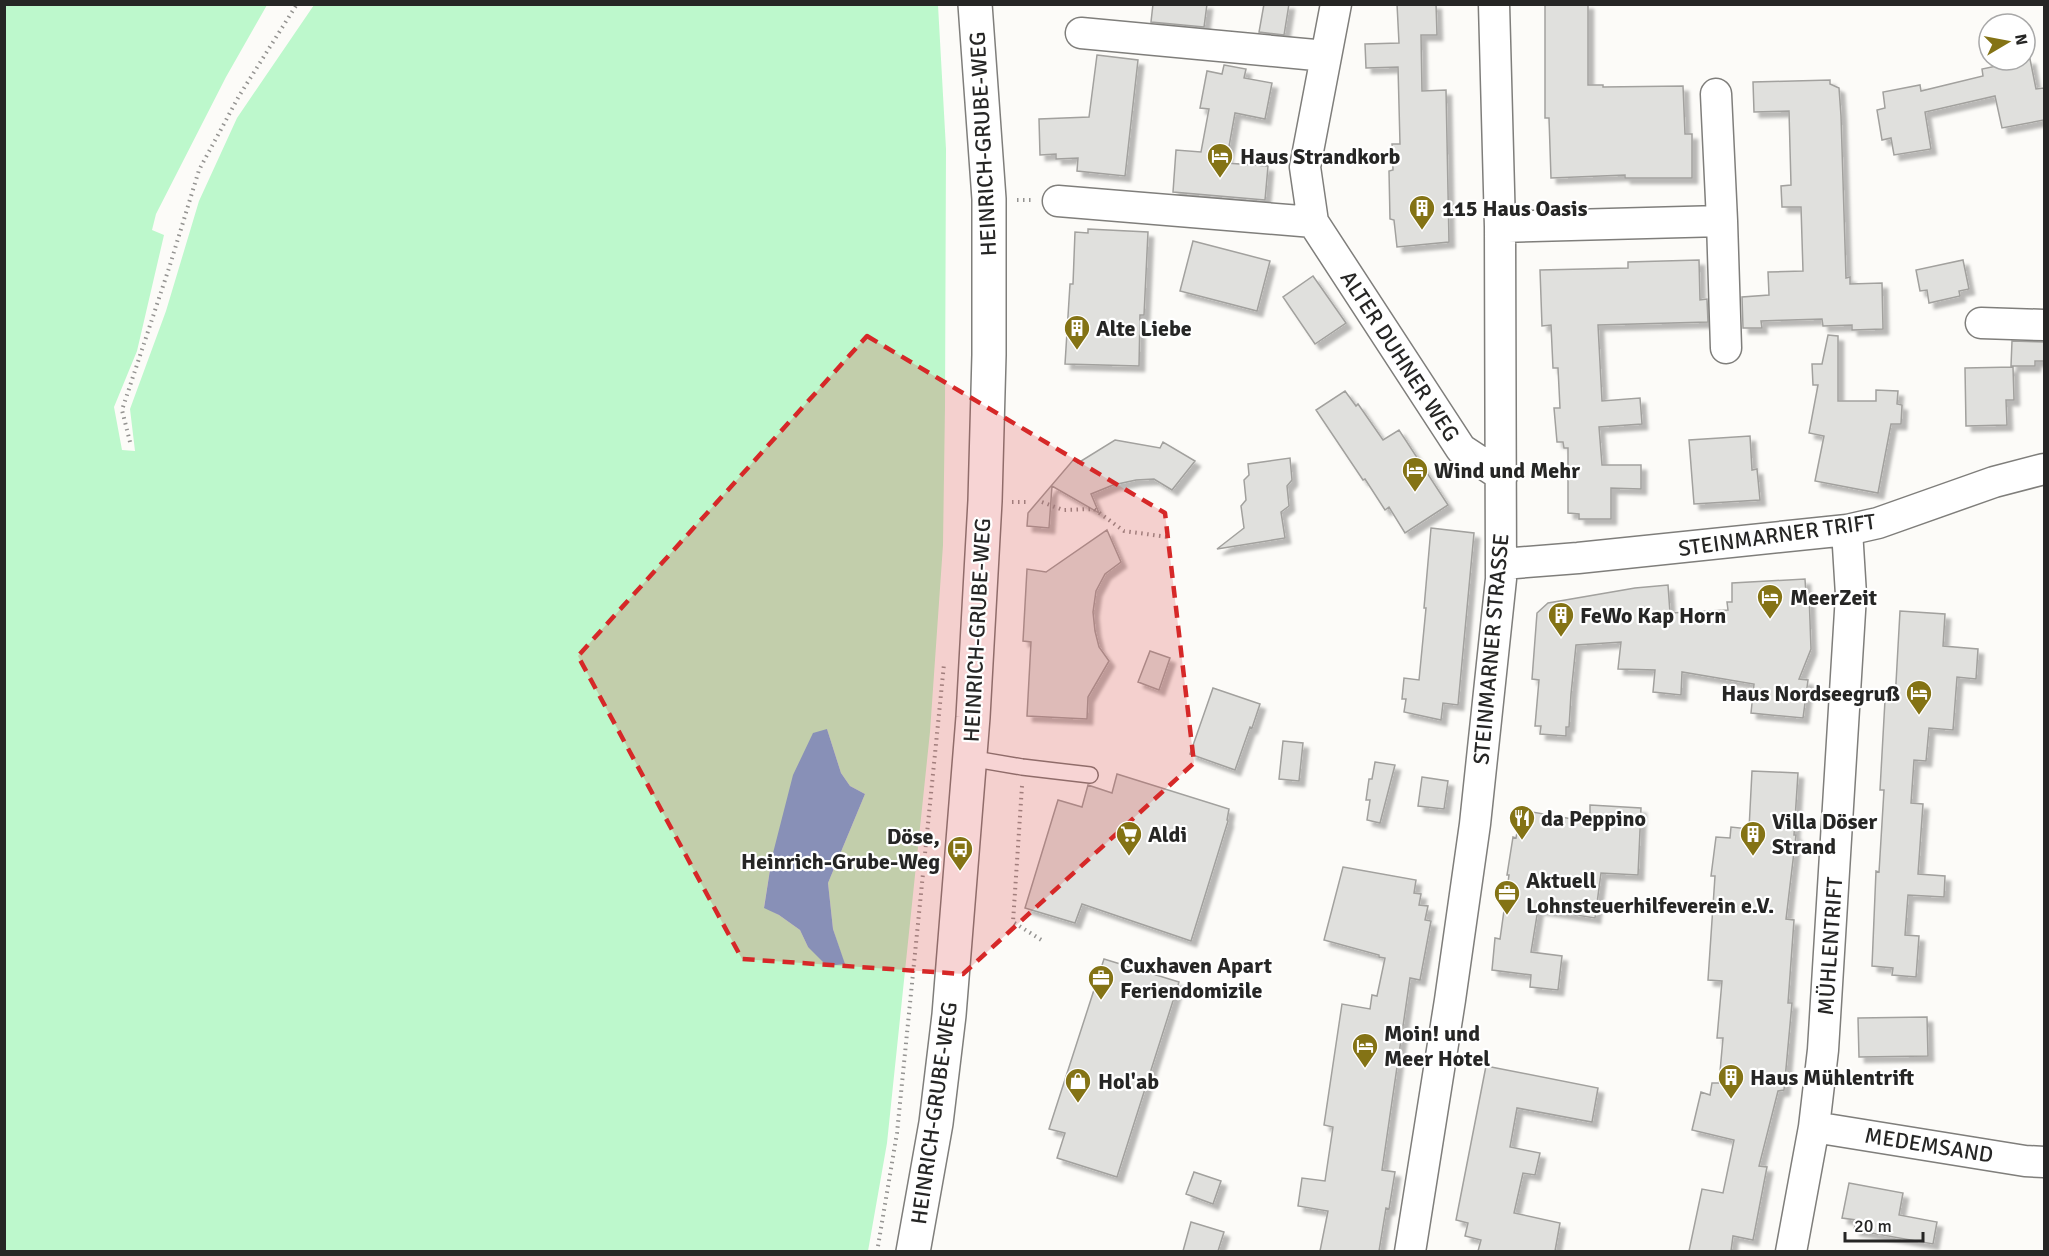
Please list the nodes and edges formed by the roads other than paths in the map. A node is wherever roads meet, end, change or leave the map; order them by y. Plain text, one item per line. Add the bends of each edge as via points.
1 (975, 4) edge
2 (1336, 4) edge
3 (1494, 4) edge
4 (1081, 33) dead end
5 (1326, 56) junction
6 (1716, 94) dead end
7 (1058, 201) road end
8 (1722, 221) junction
9 (1312, 222) junction
10 (1500, 227) junction
11 (1981, 323) dead end
12 (2044, 325) edge
13 (1726, 348) dead end
14 (2044, 470) edge
15 (1502, 476) junction
16 (1847, 530) junction
17 (1502, 564) junction
18 (969, 758) junction
19 (1090, 775) dead end
20 (1814, 1127) junction
21 (2044, 1162) edge
22 (913, 1251) edge
23 (1410, 1251) edge
24 (1791, 1251) edge

1 - 18 street, HEINRICH-GRUBE-WEG via 989,200 989,355 985,501
2 - 5 street, ALTER DUHNER WEG
3 - 10 street, STEINMARNER STRASSE
4 - 5 street
5 - 9 street, ALTER DUHNER WEG via 1305,167
6 - 8 street
7 - 9 street
8 - 10 street
8 - 13 street
9 - 15 street, ALTER DUHNER WEG via 1461,449
10 - 15 street, STEINMARNER STRASSE
11 - 12 street
14 - 16 street, STEINMARNER TRIFT via 1994,482
15 - 17 street, STEINMARNER STRASSE
16 - 17 street, STEINMARNER TRIFT
16 - 20 street, MÜHLENTRIFT via 1851,595 1823,1050
17 - 23 street, STEINMARNER STRASSE via 1475,824
18 - 19 lane
18 - 22 street, HEINRICH-GRUBE-WEG via 949,1015 936,1123
20 - 21 street, MEDEMSAND
20 - 24 street, MÜHLENTRIFT

